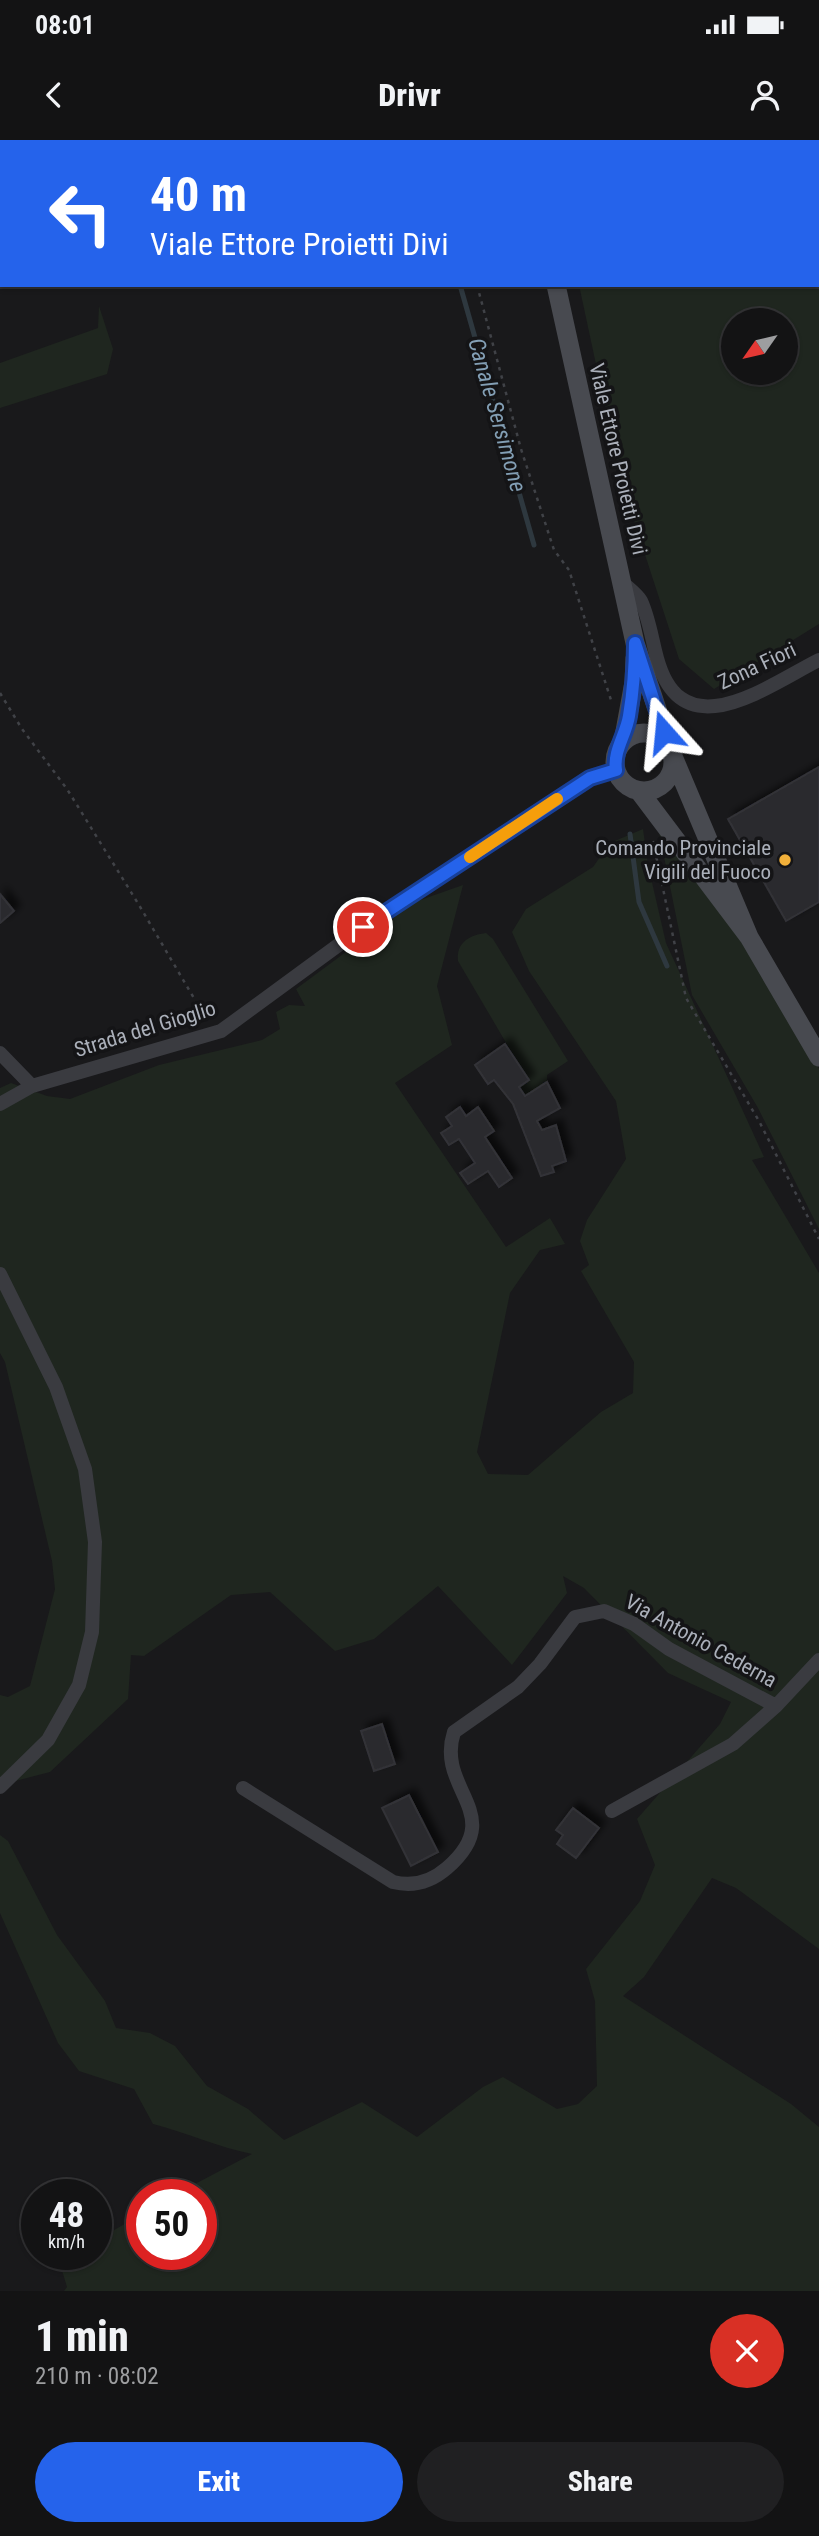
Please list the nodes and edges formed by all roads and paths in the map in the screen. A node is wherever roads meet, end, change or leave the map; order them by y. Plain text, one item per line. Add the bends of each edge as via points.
1 (556, 287) edge
2 (622, 582) junction
3 (635, 643) junction
4 (819, 660) edge
5 (0, 693) edge
6 (623, 742) junction
7 (672, 754) junction
8 (616, 770) junction
9 (639, 790) junction
10 (749, 937) junction
11 (201, 1037) junction
12 (0, 1053) edge
13 (819, 1057) edge
14 (32, 1086) junction
15 (0, 1104) edge
16 (0, 1274) edge
17 (819, 1660) edge
18 (776, 1706) junction
19 (3, 1778) edge
20 (243, 1788) dead end
21 (612, 1811) dead end

1 - 2 main road, Viale Ettore Proietti Divi
2 - 3 main road, Viale Ettore Proietti Divi
2 - 4 street, Zona Fiori via 640,600 659,667 678,695 702,709 724,707
3 - 6 main road, Viale Ettore Proietti Divi via 634,682
3 - 7 main road, Viale Ettore Proietti Divi
5 - 11 path via 74,801 195,1000
6 - 7 main road, Viale Ettore Proietti Divi via 638,733 655,735
6 - 8 main road, Viale Ettore Proietti Divi via 615,755
7 - 9 main road via 665,782
7 - 10 main road, Viale Ettore Proietti Divi
8 - 9 main road, Viale Ettore Proietti Divi via 624,784
8 - 11 street, Strada del Gioglio via 590,778 363,927 221,1031
9 - 10 main road, Viale Ettore Proietti Divi
10 - 13 main road, Viale Ettore Proietti Divi
11 - 14 street, Strada del Gioglio
12 - 14 street
14 - 15 street, Strada del Gioglio
16 - 19 street via 56,1387 85,1469 95,1542 92,1632 79,1685 48,1740
17 - 18 street, Via Antonio Cederna
18 - 20 street, Via Antonio Cederna via 669,1649 634,1624 604,1611 575,1617 518,1687 454,1732 454,1773 474,1818 472,1834 463,1855 437,1877 410,1886 393,1882
18 - 21 street, Via Antonio Cederna via 733,1744

